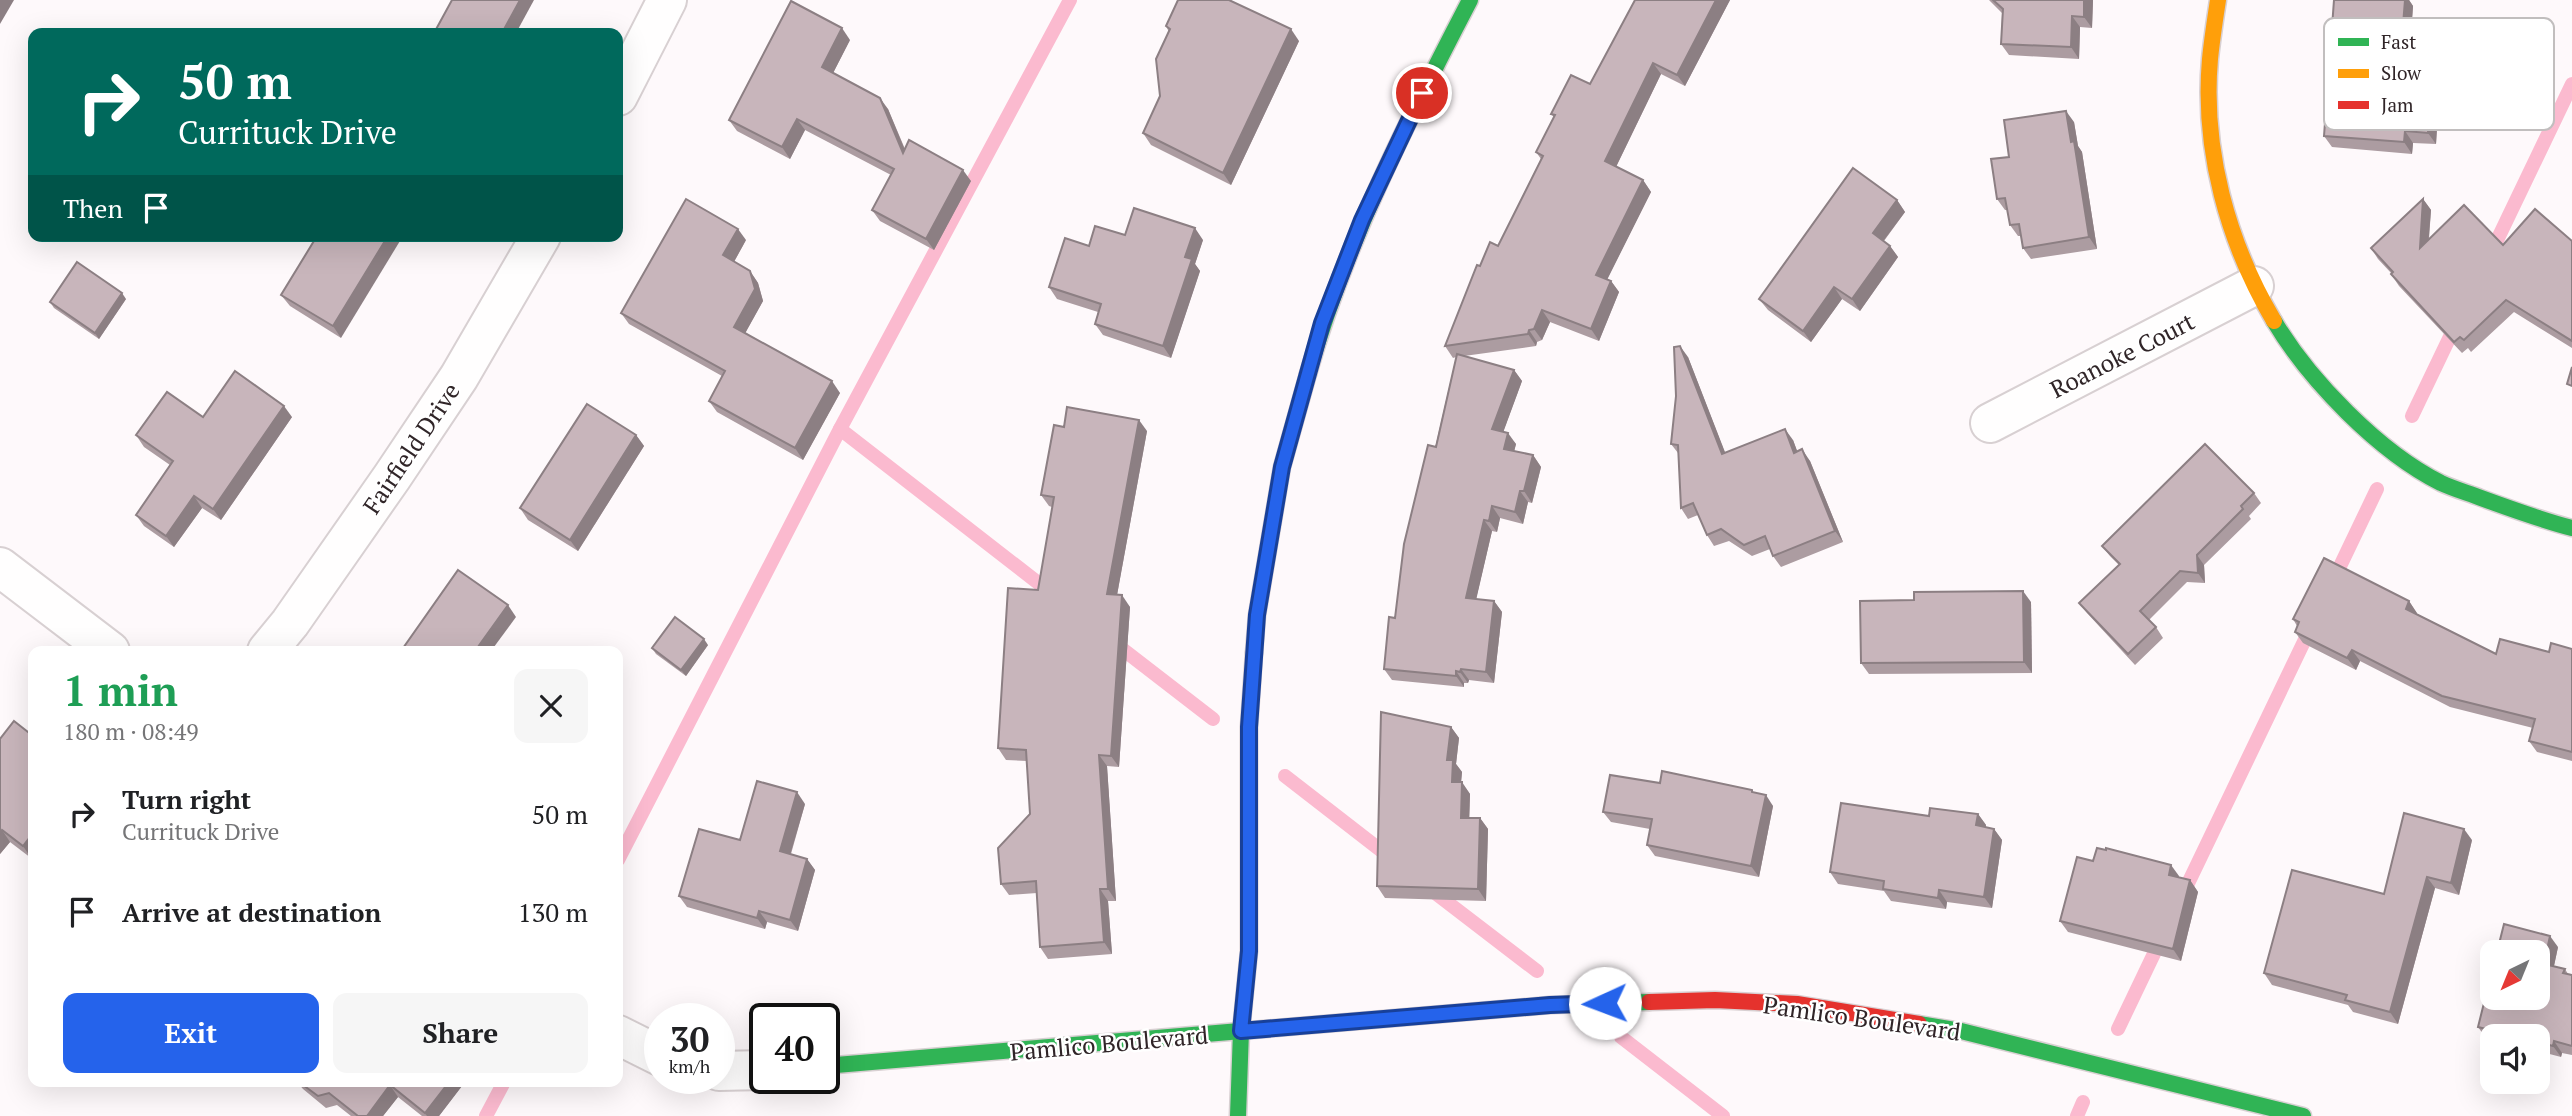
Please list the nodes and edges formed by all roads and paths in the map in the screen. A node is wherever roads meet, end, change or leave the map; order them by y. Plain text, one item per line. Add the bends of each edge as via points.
1 (667, 0) edge
2 (1470, 0) edge
3 (2218, 0) edge
4 (623, 86) edge
5 (537, 242) edge
6 (2254, 286) junction
7 (1990, 423) dead end
8 (2572, 528) edge
9 (0, 567) edge
10 (103, 646) edge
11 (271, 646) edge
12 (1241, 1031) junction
13 (623, 1038) edge
14 (644, 1048) edge
15 (840, 1065) edge
16 (1238, 1116) edge
17 (2304, 1116) edge

1 - 4 street
2 - 12 street via 1362,220 1322,323 1282,467 1257,615 1249,727 1249,951
3 - 6 street via 2208,106 2216,183
5 - 11 street, Fairfield Drive via 452,388
6 - 7 street, Roanoke Court
6 - 8 street via 2306,368 2340,406 2398,455 2442,483
9 - 10 street
12 - 15 street, Pamlico Boulevard
12 - 16 street
12 - 17 street, Pamlico Boulevard via 1550,1005 1715,1000 1797,1004 1961,1031
13 - 14 street

